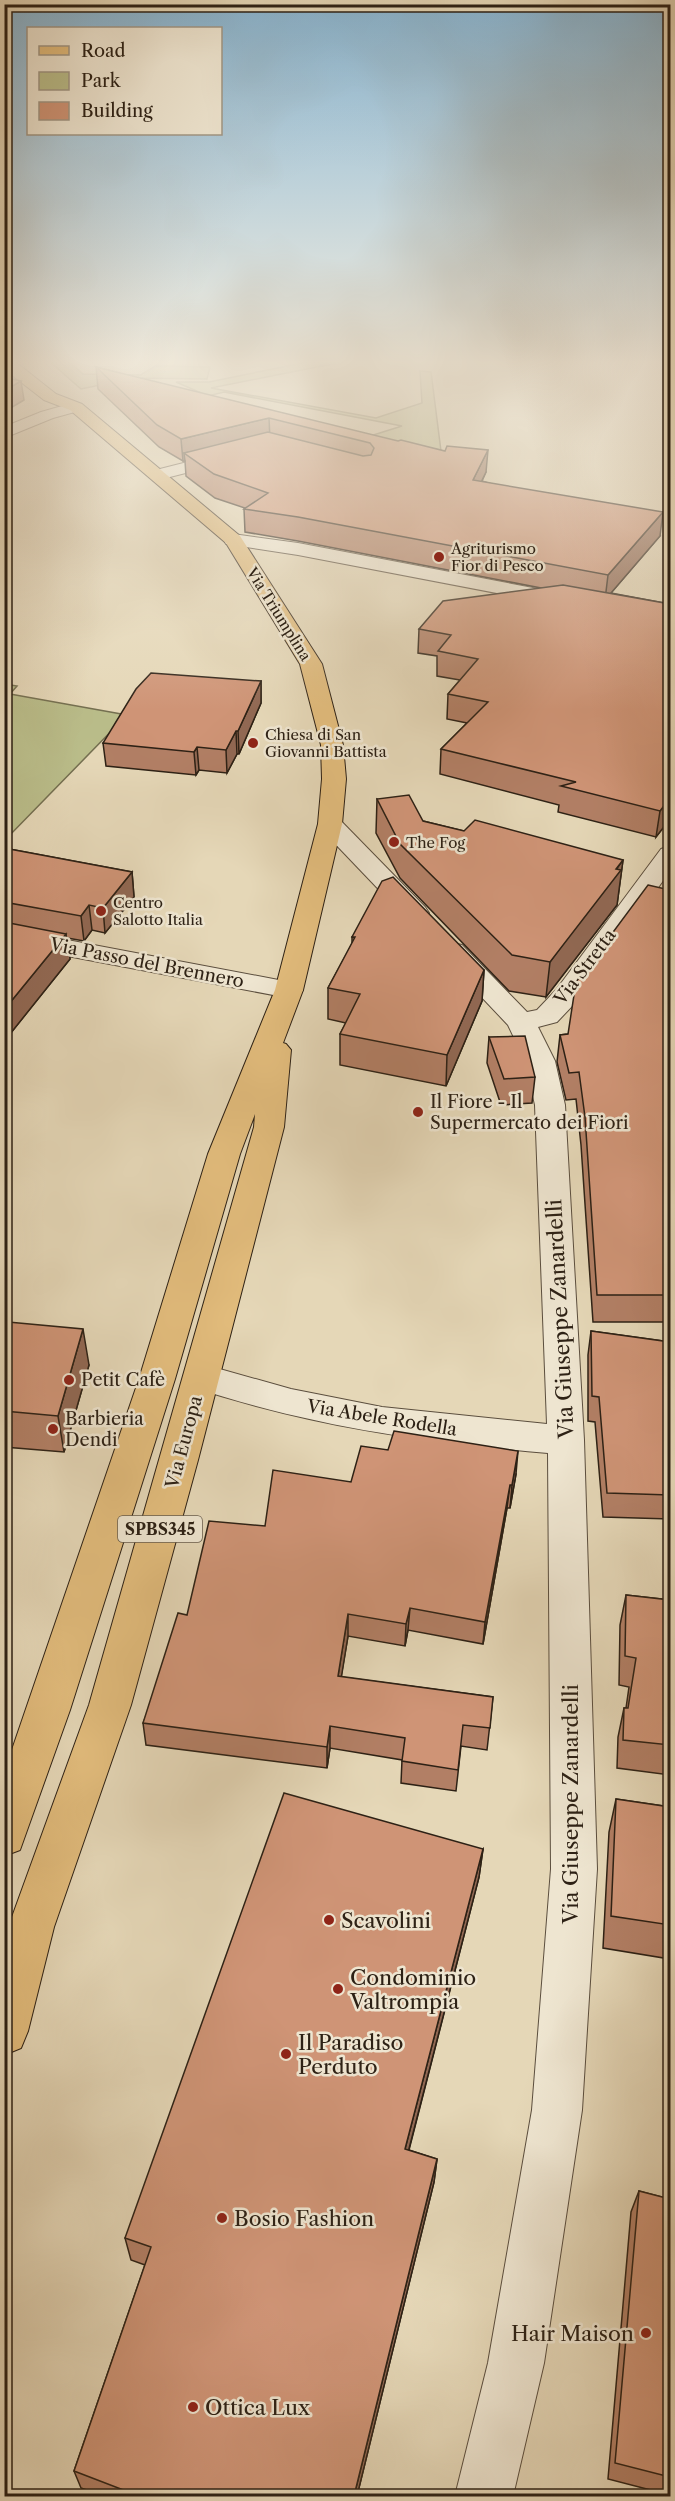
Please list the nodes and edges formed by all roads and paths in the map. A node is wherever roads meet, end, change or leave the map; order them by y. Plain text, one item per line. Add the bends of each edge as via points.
1 (160, 477) edge
2 (233, 540) junction
3 (313, 552) junction
4 (257, 578) junction
5 (573, 602) edge
6 (330, 824) junction
7 (670, 854) edge
8 (4, 936) edge
9 (284, 1004) junction
10 (521, 1022) junction
11 (202, 1377) junction
12 (566, 1440) junction
13 (4, 1834) edge
14 (4, 2031) edge
15 (484, 2496) edge

1 - 2 main road, Via Triumplina
2 - 3 street
2 - 4 main road, Via Triumplina
3 - 4 street via 266,565
3 - 5 street
4 - 6 main road, Via Triumplina via 311,664 332,745
6 - 9 main road, Via Triumplina
6 - 10 street
7 - 10 street, Via Stretta via 566,996 547,1016
8 - 9 street, Via Passo del Brennero
9 - 11 main road, Via Europa / SPBS345 via 269,1127
9 - 13 main road, SPBS345 via 224,1154 157,1379 50,1710
10 - 12 street, Via Giuseppe Zanardelli via 540,1061 550,1105
11 - 12 street, Via Abele Rodella via 324,1411 437,1429
11 - 14 main road, Via Europa / SPBS345 via 110,1705 31,1927
12 - 15 street, Via Giuseppe Zanardelli via 574,1869 557,2110 516,2363

